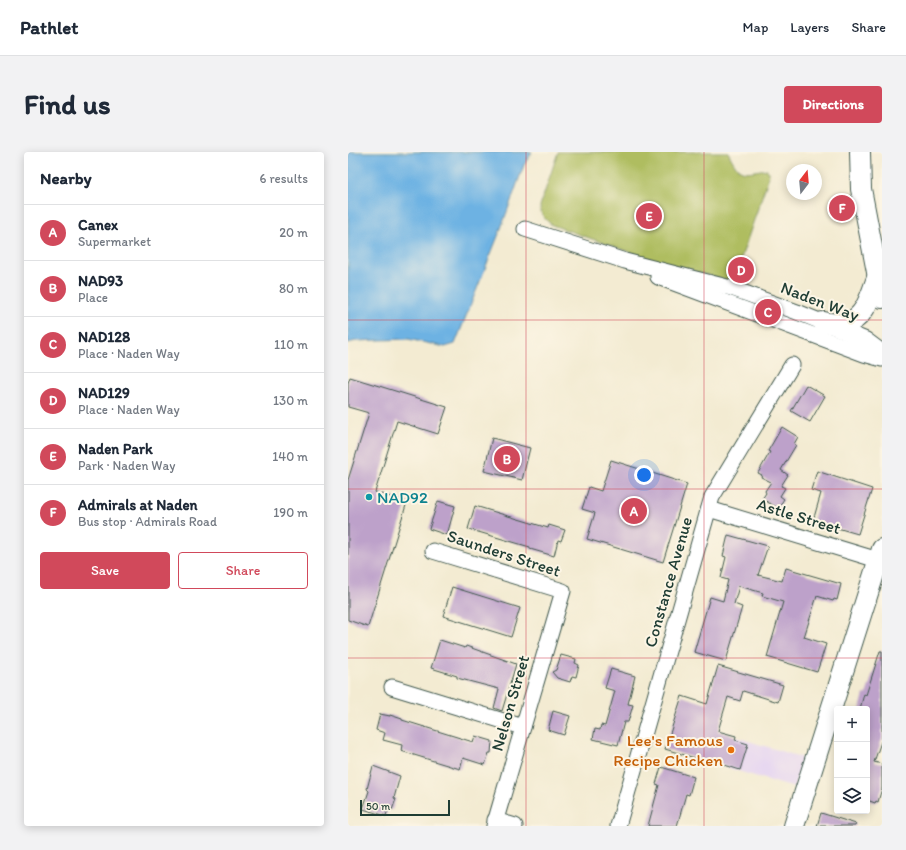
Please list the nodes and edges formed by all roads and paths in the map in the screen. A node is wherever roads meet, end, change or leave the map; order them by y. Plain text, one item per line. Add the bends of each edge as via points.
1 (860, 152) edge
2 (525, 229) dead end
3 (625, 261) junction
4 (877, 278) junction
5 (882, 298) edge
6 (823, 322) junction
7 (882, 352) edge
8 (882, 359) edge
9 (792, 365) dead end
10 (709, 509) junction
11 (433, 550) dead end
12 (880, 554) edge
13 (562, 591) joint
14 (392, 686) dead end
15 (523, 727) junction
16 (495, 823) edge
17 (515, 826) edge
18 (618, 826) edge
19 (794, 826) edge

1 - 4 main road via 861,189
2 - 3 street, Naden Way
3 - 6 street, Naden Way via 731,288
3 - 8 street, Naden Way via 664,280
4 - 5 main road
4 - 6 main road via 865,309 854,320 845,324
6 - 7 street, Naden Way via 866,340
9 - 10 street, Constance Avenue via 712,497
10 - 12 street, Astle Street
10 - 18 street, Constance Avenue
11 - 13 street, Saunders Street
12 - 19 main road
13 - 15 street, Nelson Street
14 - 15 street
15 - 16 street, Nelson Street
16 - 17 street

